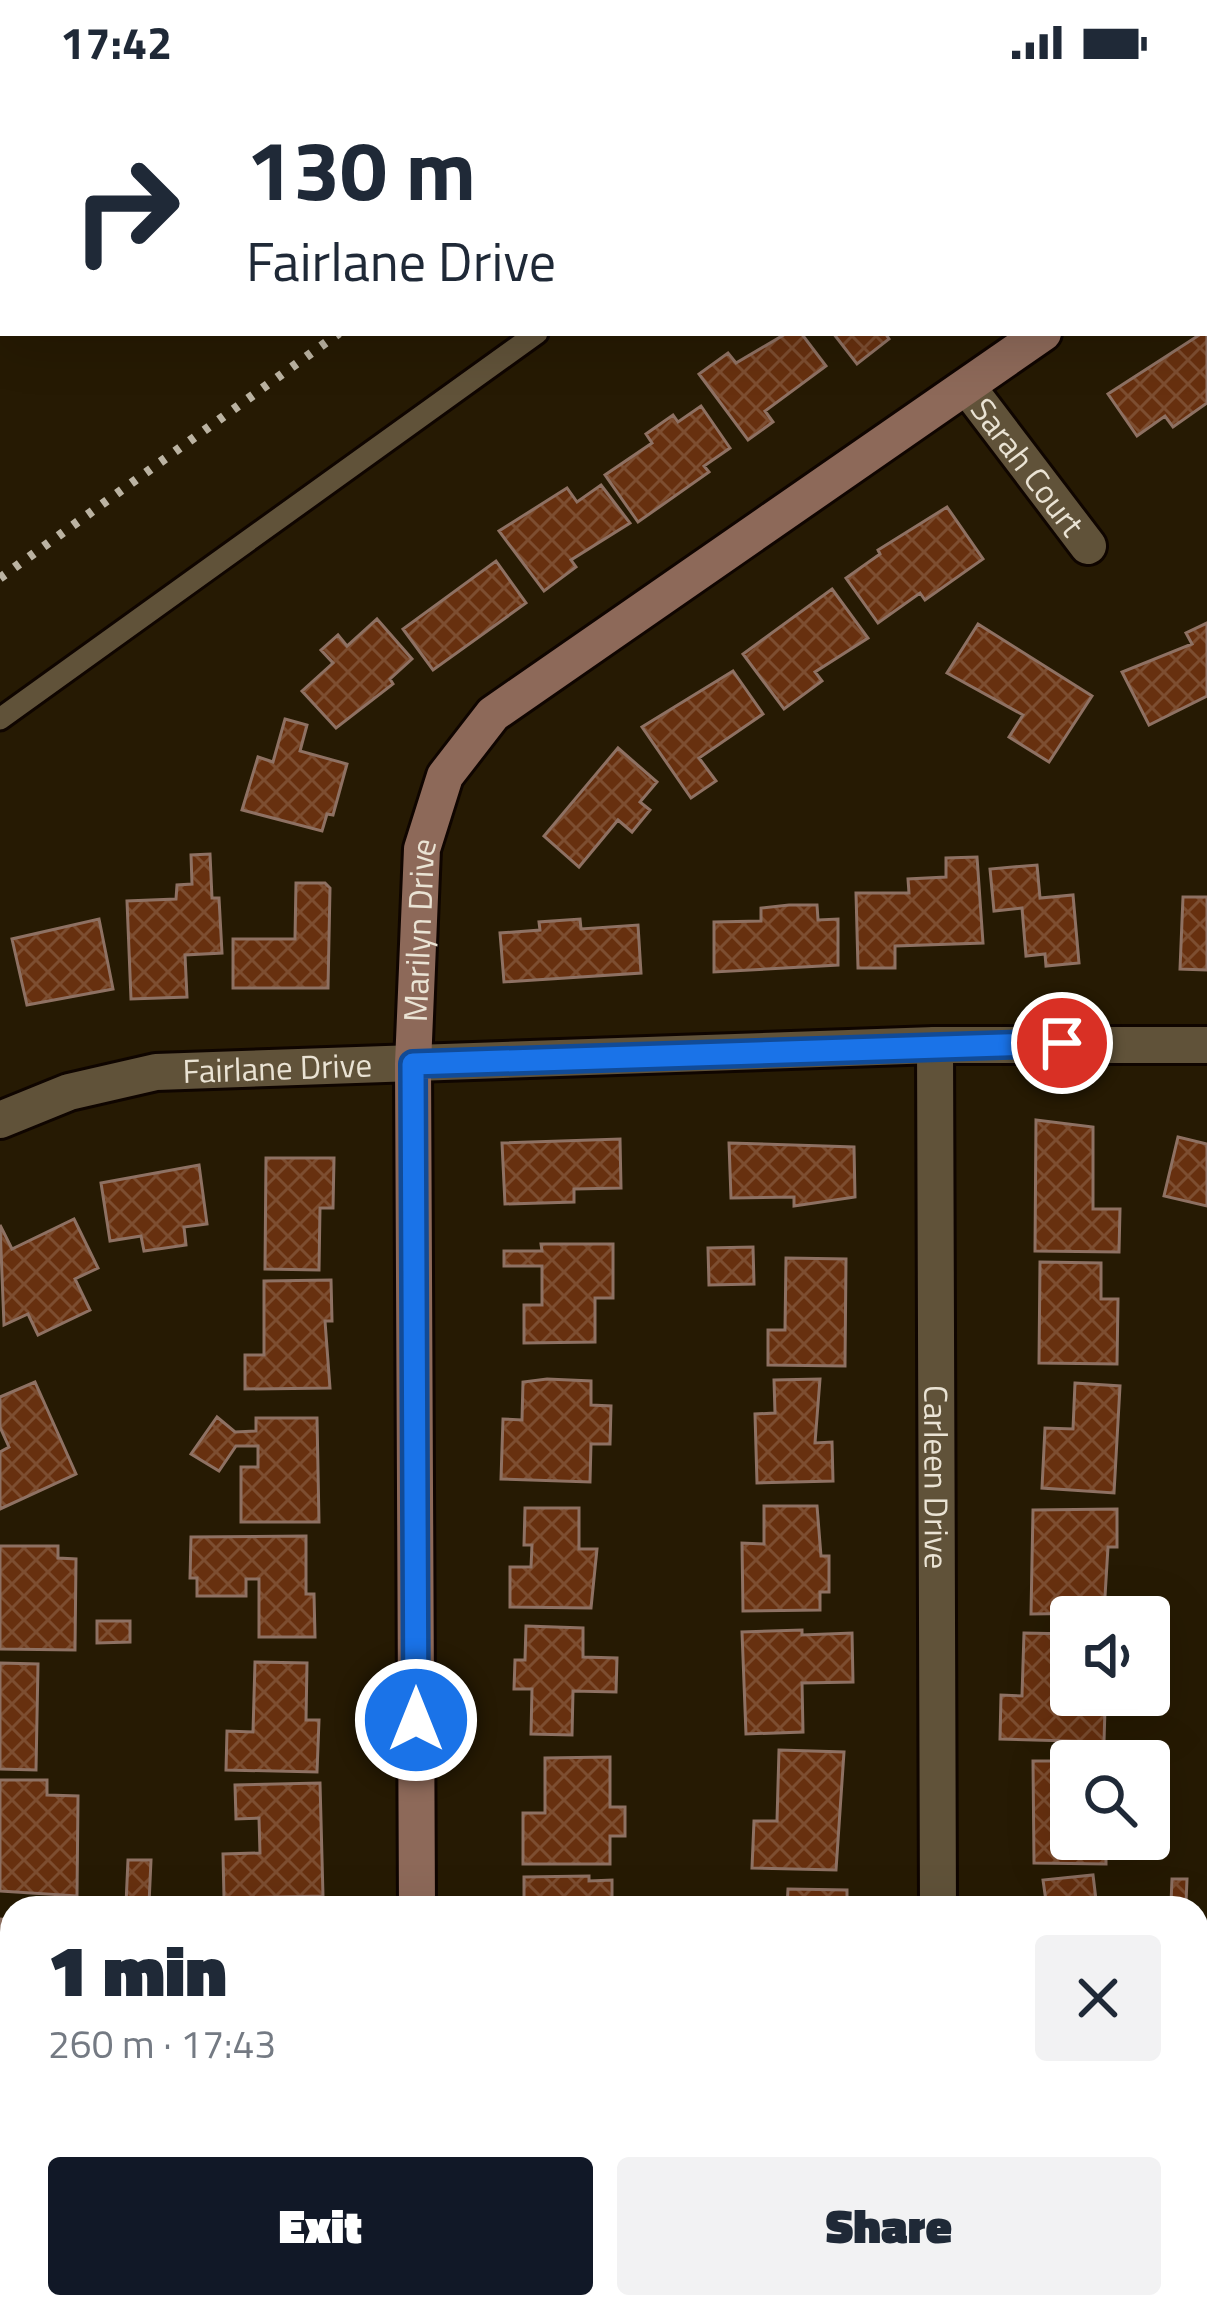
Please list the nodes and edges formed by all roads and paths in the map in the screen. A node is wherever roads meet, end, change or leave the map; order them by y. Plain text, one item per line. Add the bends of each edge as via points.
1 (533, 336) edge
2 (1039, 336) edge
3 (968, 388) junction
4 (1088, 546) dead end
5 (0, 719) edge
6 (934, 1045) junction
7 (1207, 1045) edge
8 (413, 1064) junction
9 (0, 1120) edge
10 (417, 1896) edge
11 (938, 1896) edge

1 - 5 lane
2 - 3 street, Marilyn Drive
3 - 4 street, Sarah Court
3 - 8 street, Marilyn Drive via 494,714 445,776 422,849
6 - 7 street, Fairlane Drive
6 - 8 street, Fairlane Drive
6 - 11 street, Carleen Drive
8 - 9 street, Fairlane Drive via 156,1072
8 - 10 street, Marilyn Drive

